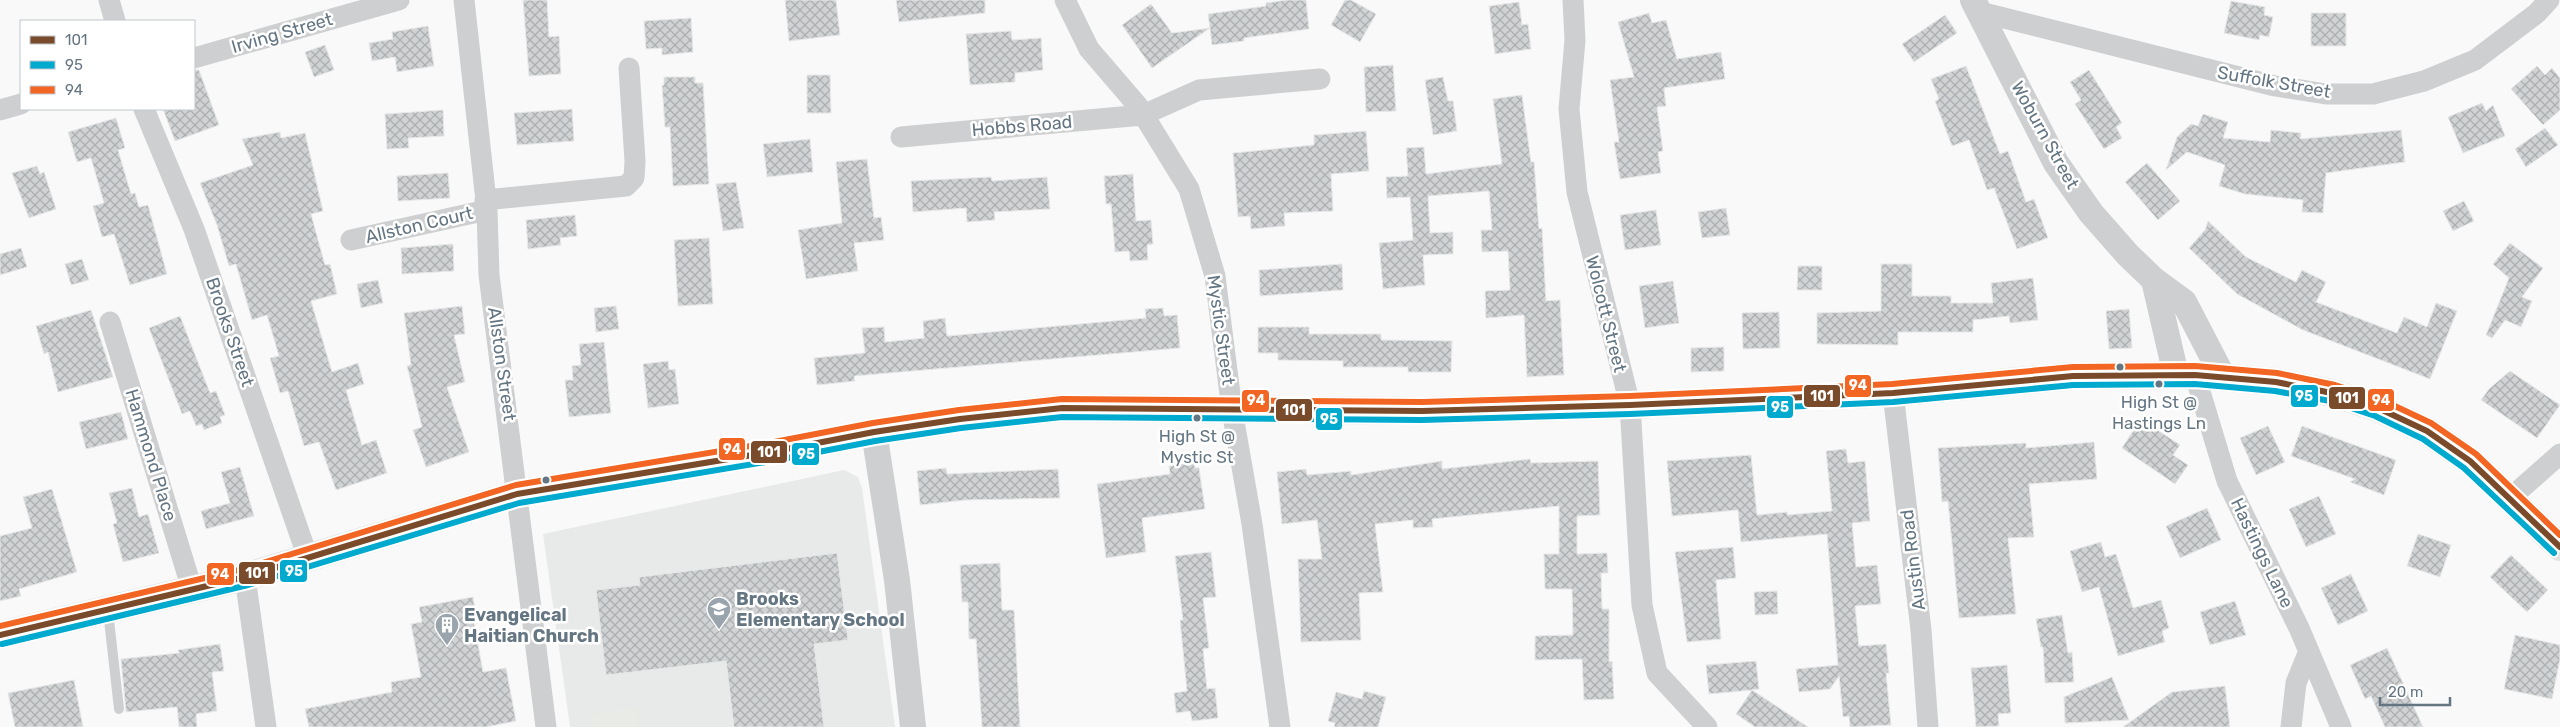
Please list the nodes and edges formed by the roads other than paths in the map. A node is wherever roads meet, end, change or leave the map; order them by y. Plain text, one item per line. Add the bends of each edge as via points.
1 (108, 0) edge
2 (400, 0) edge
3 (464, 0) edge
4 (1065, 0) edge
5 (1573, 0) edge
6 (2548, 0) edge
7 (1977, 6) edge
8 (115, 20) edge
9 (195, 58) edge
10 (629, 68) dead end
11 (1320, 79) dead end
12 (20, 104) edge
13 (0, 110) edge
14 (144, 110) edge
15 (1143, 116) junction
16 (902, 137) dead end
17 (486, 205) junction
18 (351, 240) dead end
19 (2154, 280) junction
20 (110, 322) dead end
21 (2186, 375) junction
22 (2223, 377) junction
23 (1893, 393) junction
24 (1630, 405) junction
25 (1232, 410) junction
26 (874, 432) junction
27 (2560, 454) edge
28 (517, 494) junction
29 (2509, 499) junction
30 (2560, 547) edge
31 (308, 558) junction
32 (245, 577) junction
33 (192, 589) junction
34 (108, 610) junction
35 (0, 635) edge
36 (2308, 651) junction
37 (120, 709) dead end
38 (266, 727) edge
39 (546, 727) edge
40 (913, 727) edge
41 (1280, 727) edge
42 (1707, 727) edge
43 (1928, 727) edge
44 (2291, 727) edge
45 (2341, 727) edge

1 - 8 street
2 - 9 street, Irving Street
3 - 17 street, Allston Street
4 - 15 street, Mystic Street via 1090,49
5 - 24 street, Wolcott Street via 1575,40 1569,109 1577,192
6 - 7 street, Suffolk Street via 2475,60 2424,81 2373,94 2326,94 2276,86
7 - 19 street, Woburn Street via 2056,163 2091,213
10 - 17 street, Allston Court via 635,161 634,178 626,186
11 - 15 street, Hobbs Road via 1199,90
12 - 13 street
14 - 31 street, Brooks Street via 194,229
15 - 16 street, Hobbs Road
15 - 25 street, Mystic Street via 1189,189 1215,276
17 - 18 street, Allston Court
17 - 28 street, Allston Street via 490,274
19 - 21 street
19 - 22 street, Woburn Street via 2184,302
20 - 33 street, Hammond Place
21 - 22 main road
21 - 23 main road via 2073,376
21 - 36 street, Hastings Lane via 2228,481
22 - 29 main road via 2276,382 2332,393 2378,408 2427,431 2470,461
23 - 24 main road
23 - 43 street, Austin Road via 1921,630
24 - 25 main road via 1422,411
24 - 42 street, Wolcott Street via 1642,605 1657,674
25 - 26 main road via 1062,408
25 - 41 street, Mystic Street via 1252,524
26 - 28 main road
26 - 40 street via 897,580
27 - 29 street
28 - 31 main road
28 - 39 street, Allston Street
29 - 30 main road
31 - 32 main road
32 - 33 main road
32 - 38 street
33 - 34 main road
34 - 35 main road
34 - 37 lane
36 - 44 street via 2296,683
36 - 45 street, Hastings Lane

